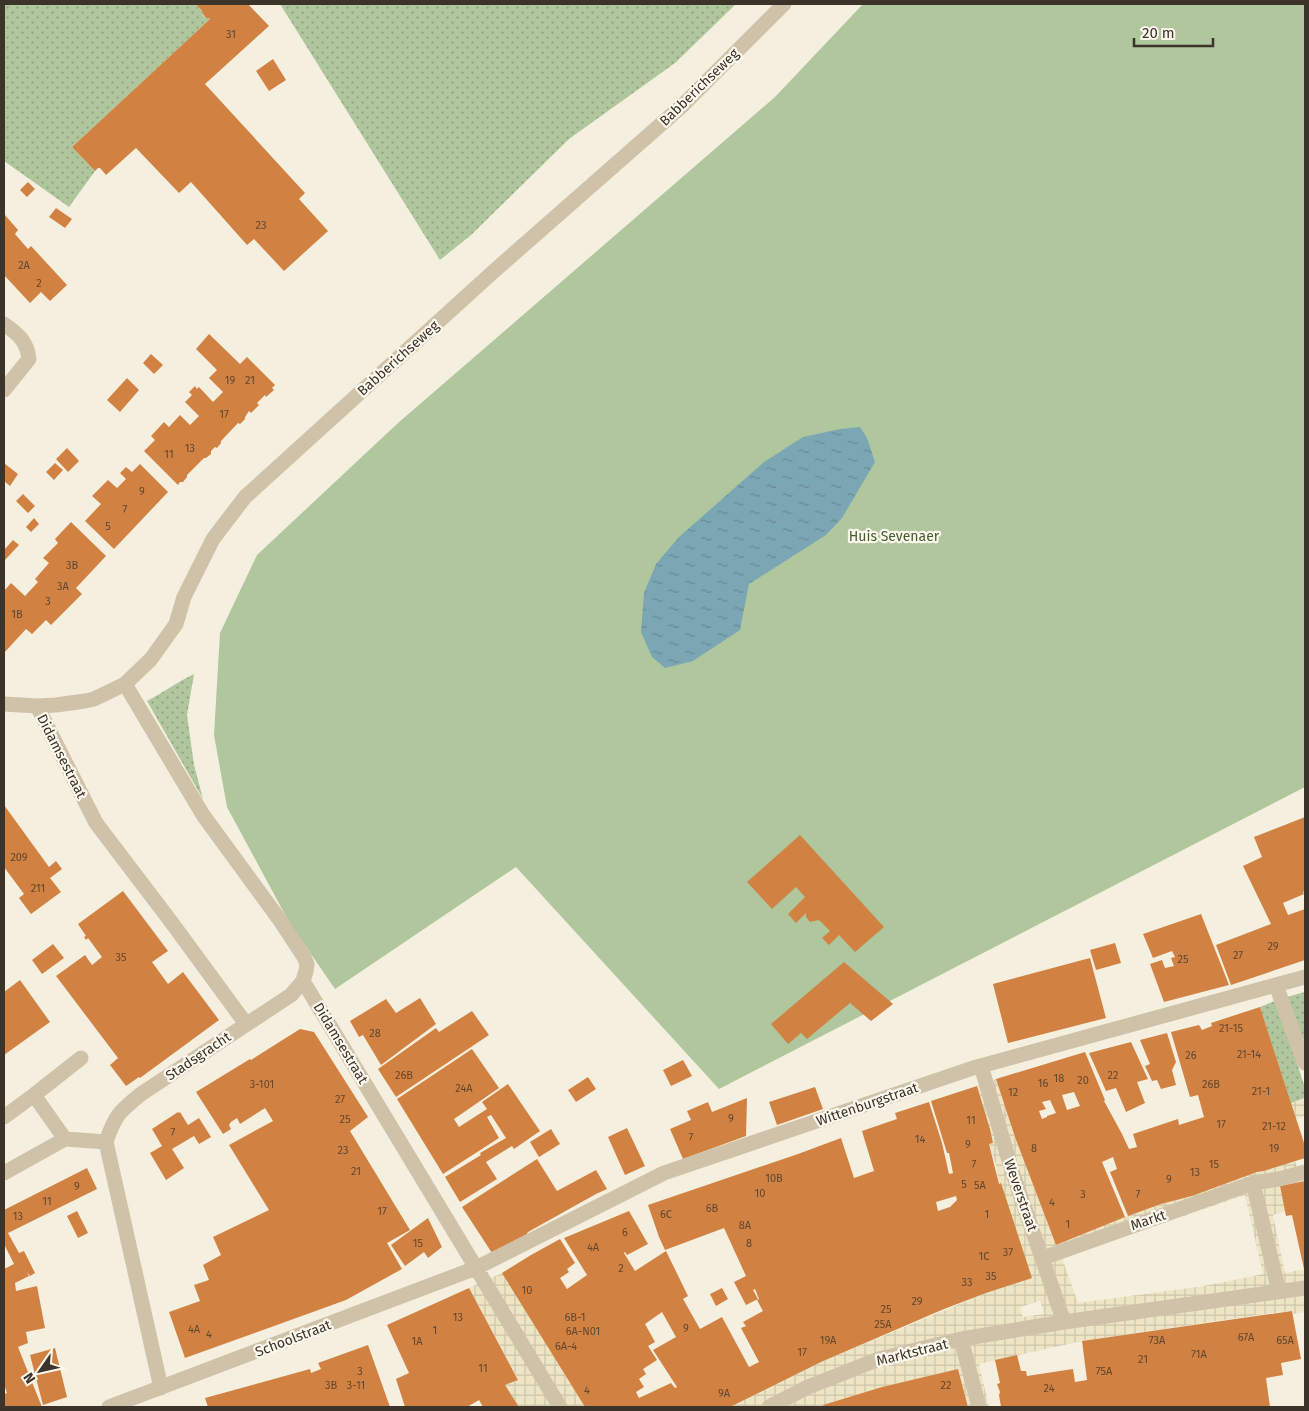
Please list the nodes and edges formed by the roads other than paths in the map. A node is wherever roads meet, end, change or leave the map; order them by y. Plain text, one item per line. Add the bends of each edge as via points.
1 (784, 4) edge
2 (4, 324) edge
3 (4, 390) edge
4 (125, 684) junction
5 (4, 704) edge
6 (37, 706) junction
7 (1305, 977) edge
8 (303, 981) junction
9 (1276, 985) junction
10 (246, 1024) junction
11 (81, 1058) dead end
12 (1305, 1063) edge
13 (982, 1066) junction
14 (34, 1095) junction
15 (4, 1117) edge
16 (65, 1139) junction
17 (106, 1142) junction
18 (1305, 1172) edge
19 (4, 1173) edge
20 (1253, 1183) junction
21 (1043, 1258) junction
22 (476, 1268) junction
23 (1305, 1288) edge
24 (1279, 1292) junction
25 (1064, 1322) junction
26 (962, 1339) junction
27 (161, 1388) junction
28 (109, 1407) edge
29 (560, 1407) edge
30 (769, 1407) edge
31 (979, 1407) edge

1 - 4 street, Babberichseweg via 683,105 492,272 245,497 213,539 184,597 176,624 151,659
2 - 3 street via 28,348 29,359
4 - 6 street, Babberichseweg via 94,699
4 - 8 street via 202,815 294,939 307,964
5 - 6 street, Babberichseweg
6 - 10 street, Didamsestraat via 96,823
7 - 9 street
8 - 10 street, Stadsgracht via 291,995
8 - 22 street, Didamsestraat
9 - 12 street
9 - 13 street, Wittenburgstraat
10 - 17 street, Stadsgracht via 120,1111
11 - 14 street
13 - 21 street, Weverstraat
13 - 22 street, Wittenburgstraat via 664,1173
14 - 15 street
14 - 16 street
16 - 17 street
16 - 19 street
17 - 27 street
18 - 20 street, Markt
20 - 21 street, Markt
20 - 24 street
21 - 25 street, Weverstraat
22 - 27 street, Schoolstraat
22 - 29 street, Didamsestraat
23 - 24 street
24 - 25 street
25 - 26 street, Marktstraat
26 - 30 street, Marktstraat via 879,1358
26 - 31 street
27 - 28 street, Schoolstraat

